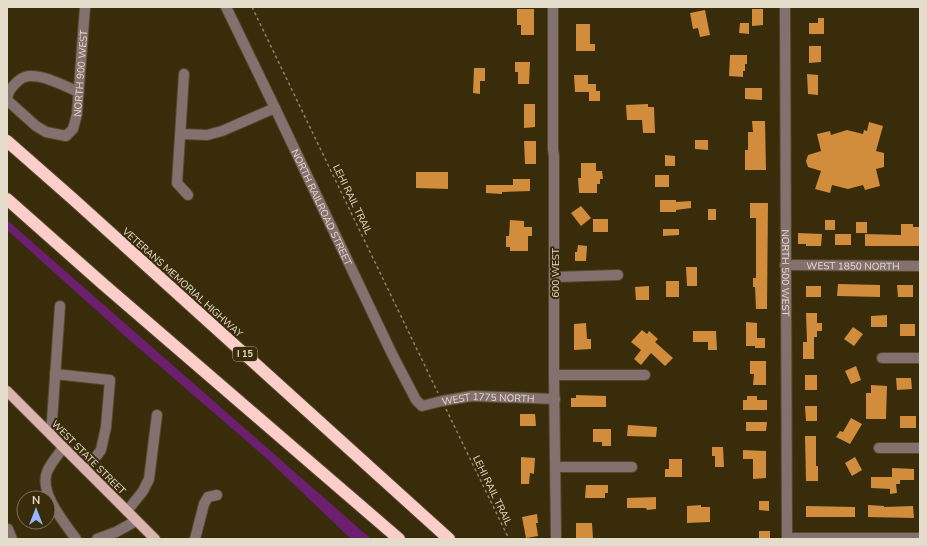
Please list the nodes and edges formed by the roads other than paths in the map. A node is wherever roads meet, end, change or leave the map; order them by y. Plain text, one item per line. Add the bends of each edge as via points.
1 (85, 7) edge
2 (226, 7) edge
3 (553, 7) edge
4 (785, 7) edge
5 (184, 74) dead end
6 (79, 92) junction
7 (275, 108) junction
8 (180, 134) junction
9 (7, 141) edge
10 (188, 196) dead end
11 (7, 198) edge
12 (785, 265) junction
13 (920, 266) edge
14 (618, 275) dead end
15 (555, 277) junction
16 (60, 306) dead end
17 (882, 358) dead end
18 (920, 358) edge
19 (55, 374) junction
20 (554, 375) junction
21 (645, 375) dead end
22 (7, 390) edge
23 (555, 399) junction
24 (422, 406) joint
25 (157, 415) dead end
26 (50, 435) junction
27 (64, 448) junction
28 (879, 448) dead end
29 (920, 448) edge
30 (556, 467) junction
31 (632, 467) dead end
32 (86, 470) junction
33 (217, 495) dead end
34 (126, 511) junction
35 (136, 521) junction
36 (8, 529) edge
37 (117, 536) edge
38 (920, 538) edge
39 (12, 539) edge
40 (76, 539) edge
41 (97, 539) edge
42 (155, 539) edge
43 (195, 539) edge
44 (399, 539) edge
45 (449, 539) edge
46 (556, 539) edge
47 (787, 539) edge

1 - 6 street, NORTH 900 WEST
2 - 7 street, NORTH RAILROAD STREET
3 - 15 street, 600 WEST
4 - 12 street, NORTH 500 WEST
5 - 8 street
6 - 6 street, NORTH 900 WEST via 73,129 66,136 46,132 36,126 7,100 11,87 26,76 45,79
7 - 8 street via 222,131 207,135
7 - 24 street, NORTH RAILROAD STREET via 392,354 416,400
8 - 10 street via 177,183
9 - 45 highway, VETERANS MEMORIAL HIGHWAY / I 15
11 - 44 highway via 102,284
12 - 13 street, WEST 1850 NORTH
12 - 47 street, NORTH 500 WEST
14 - 15 street
15 - 20 street, 600 WEST
16 - 19 street
17 - 18 street
19 - 26 street
19 - 32 street via 110,380 106,427 101,450
20 - 21 street
20 - 23 street, 600 WEST
22 - 26 main road, WEST STATE STREET
23 - 24 street, WEST 1775 NORTH via 472,396
23 - 30 street, 600 WEST
25 - 34 street via 149,479 143,491
26 - 27 main road, WEST STATE STREET
27 - 32 main road, WEST STATE STREET
27 - 40 street via 47,471 44,483 48,496
28 - 29 street
30 - 31 street
30 - 46 street, 600 WEST
32 - 34 main road, WEST STATE STREET
33 - 43 street via 208,497 204,504
34 - 35 main road, WEST STATE STREET
35 - 37 street
35 - 42 main road, WEST STATE STREET
36 - 39 street
37 - 41 street
38 - 47 street

